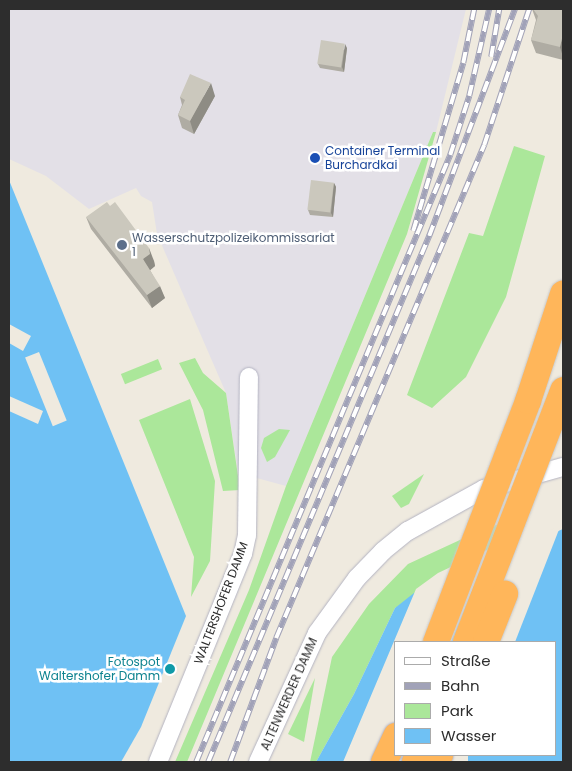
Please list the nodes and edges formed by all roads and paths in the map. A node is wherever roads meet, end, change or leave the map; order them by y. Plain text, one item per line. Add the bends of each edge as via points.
1 (563, 294) edge
2 (249, 377) dead end
3 (563, 390) edge
4 (563, 439) edge
5 (563, 467) edge
6 (436, 641) edge
7 (466, 641) edge
8 (486, 641) edge
9 (394, 740) edge
10 (158, 762) edge
11 (258, 762) edge
12 (384, 762) edge

1 - 6 highway, bridge via 521,419
2 - 10 street, WALTERSHOFER DAMM via 250,508 243,554
3 - 7 highway, bridge
4 - 8 highway, bridge
5 - 11 street, ALTENWERDER DAMM via 484,489 408,531 383,551 357,578 316,633
9 - 12 highway

